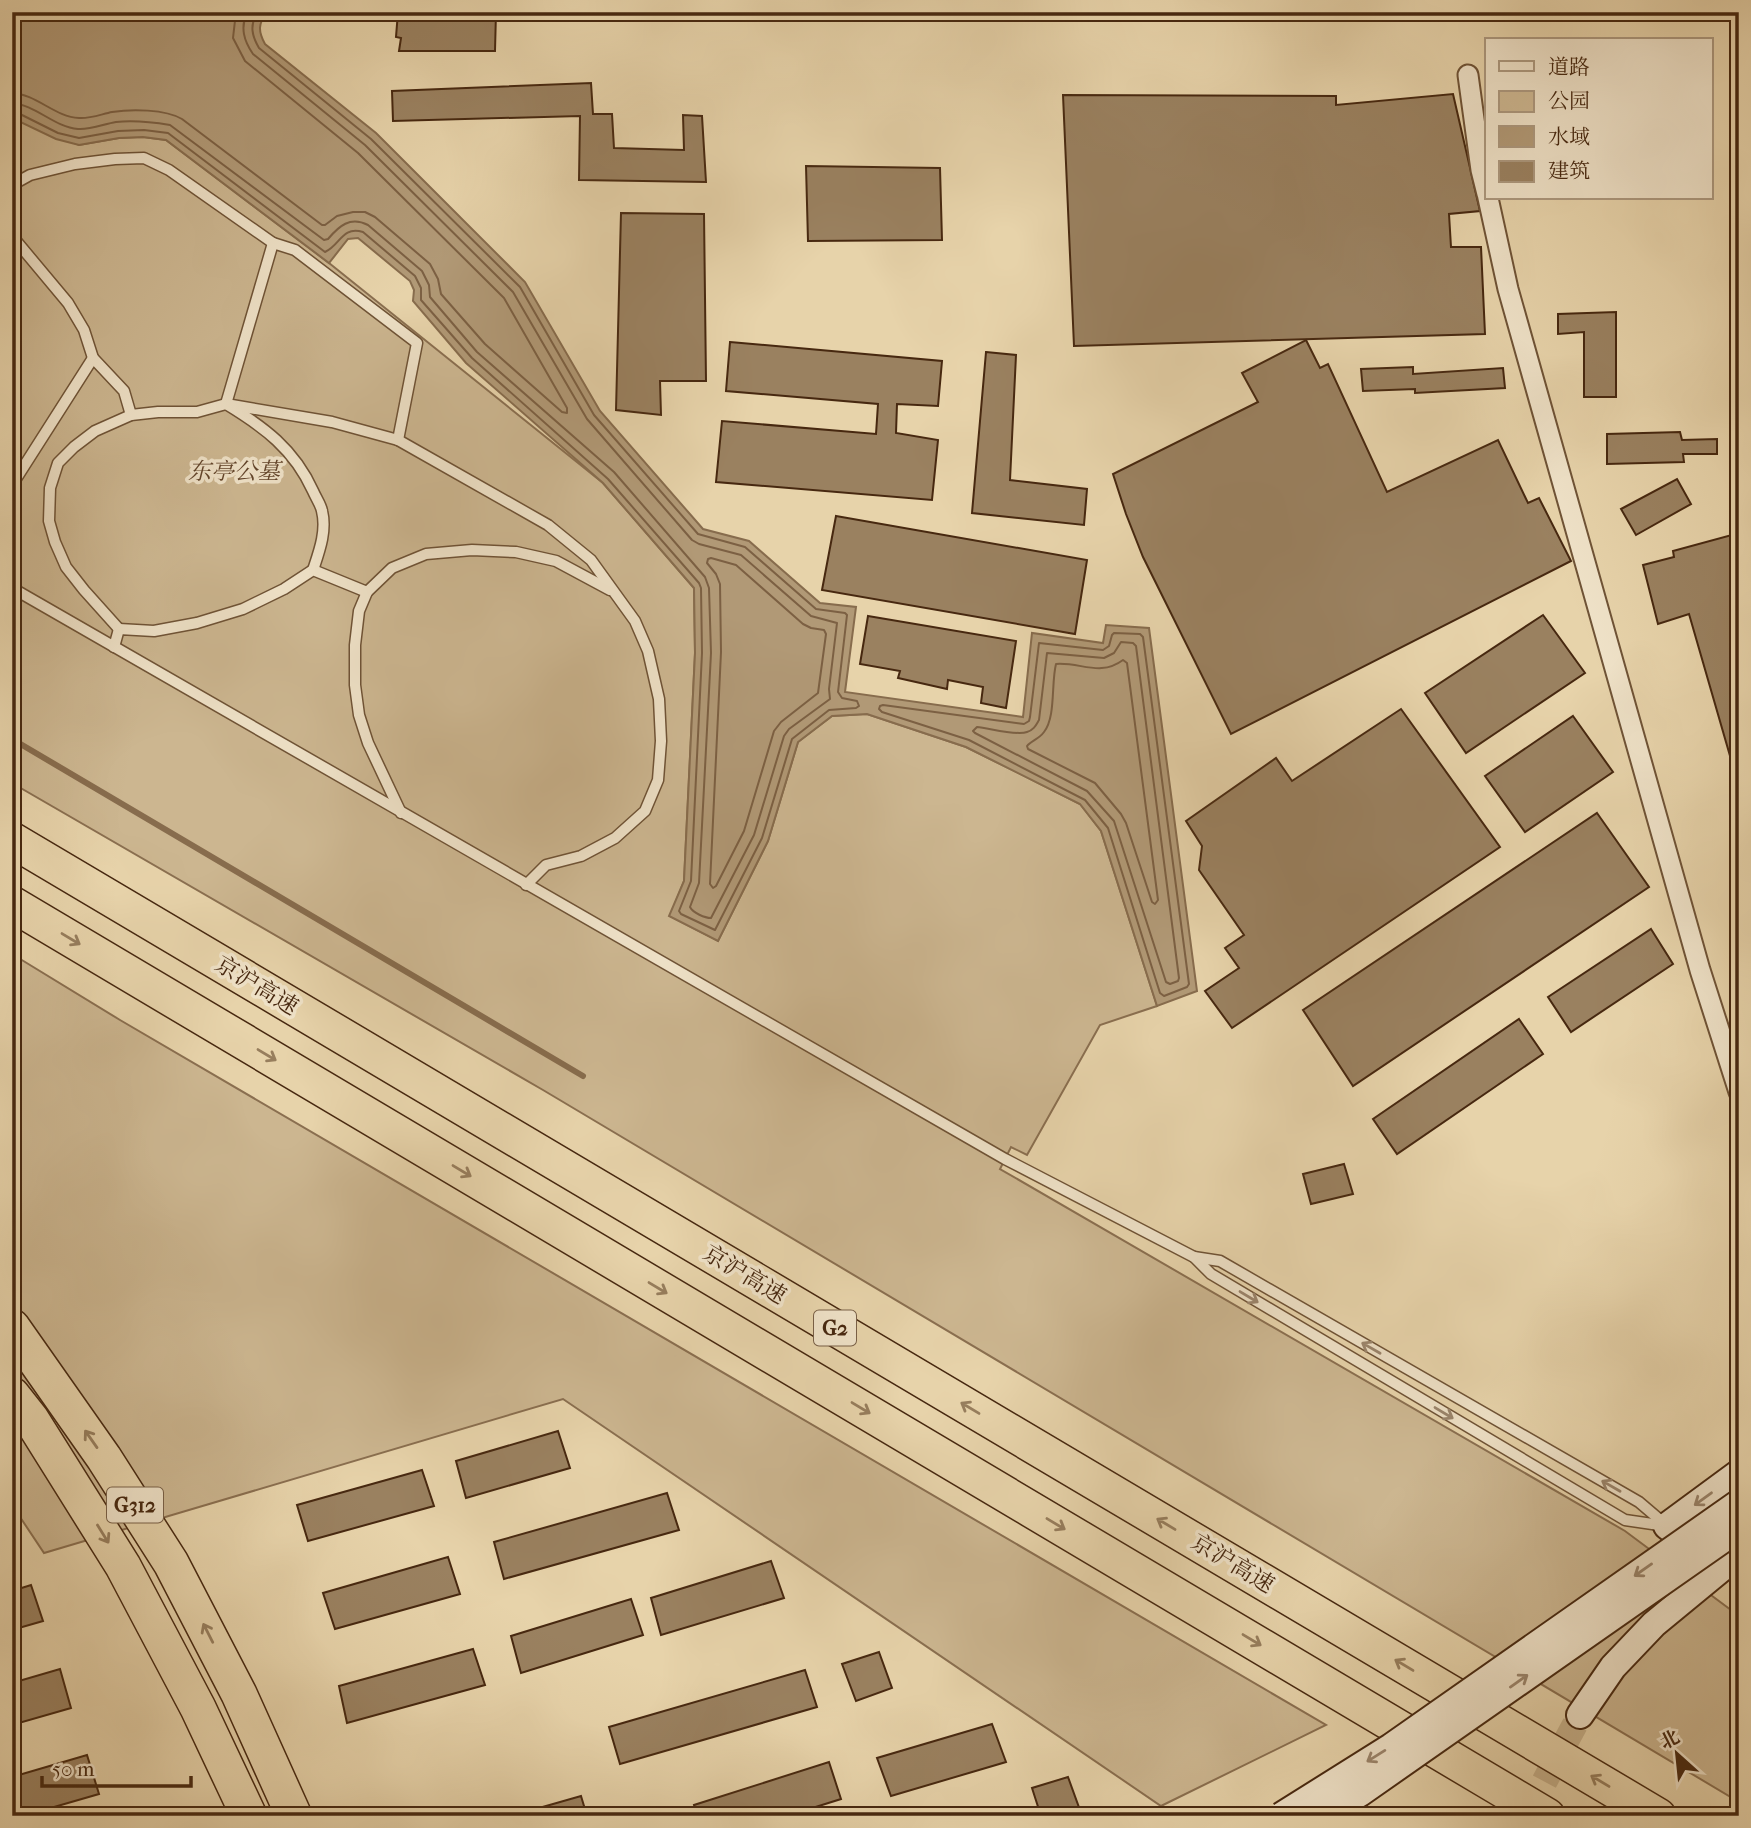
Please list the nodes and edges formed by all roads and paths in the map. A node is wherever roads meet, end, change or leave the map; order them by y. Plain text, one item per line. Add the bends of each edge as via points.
1 (1468, 75) dead end
2 (12, 185) edge
3 (1485, 187) edge
4 (1488, 200) edge
5 (12, 236) edge
6 (273, 243) junction
7 (93, 358) junction
8 (226, 404) junction
9 (131, 415) junction
10 (398, 440) junction
11 (12, 485) edge
12 (313, 570) junction
13 (12, 588) edge
14 (367, 592) junction
15 (614, 592) junction
16 (119, 629) junction
17 (114, 647) junction
18 (401, 813) junction
19 (12, 840) edge
20 (526, 884) junction
21 (12, 904) edge
22 (1739, 1092) edge
23 (1194, 1257) junction
24 (12, 1327) edge
25 (12, 1395) edge
26 (1739, 1473) edge
27 (1739, 1503) edge
28 (1667, 1526) junction
29 (1739, 1528) edge
30 (1730, 1561) edge
31 (1580, 1715) tunnel mouth
32 (249, 1816) edge
33 (294, 1816) edge
34 (1280, 1816) edge
35 (1321, 1816) edge
36 (1547, 1816) edge
37 (1658, 1816) edge

1 - 3 street
2 - 6 lane via 30,175 75,164 144,158 169,170
4 - 22 street via 1508,289 1696,957
5 - 7 lane via 68,303
6 - 8 lane
6 - 10 lane via 295,250 417,343
7 - 9 lane via 124,391
7 - 11 lane
8 - 9 lane via 197,412
8 - 10 lane via 332,422
8 - 12 lane via 282,445 307,480 322,512 322,540
9 - 16 lane via 95,431 74,447 58,463 50,488 49,521 66,567
10 - 15 lane via 548,525 591,560
12 - 14 lane
12 - 16 lane via 243,610 154,631
13 - 17 lane
14 - 15 lane via 392,568 426,554 472,550 516,552 556,561
14 - 18 lane via 359,611 355,645 359,715
15 - 20 lane via 649,651 660,699 658,780 645,811 615,838 582,856 546,865
16 - 17 lane
17 - 18 lane
18 - 20 lane
37 -> 19 highway, 京沪高速 / G2
20 - 23 lane via 1005,1159
21 -> 36 highway, G2
28 -> 23 lane via 1639,1502 1220,1261
23 -> 28 lane via 1211,1274 1625,1520
33 -> 24 highway, G312 via 239,1694 171,1563
25 -> 32 highway, G312 via 123,1566
26 -> 28 main road
27 -> 34 main road, bridge via 1391,1747
28 - 30 main road
35 -> 29 main road, bridge
30 - 31 main road via 1654,1624 1613,1667

